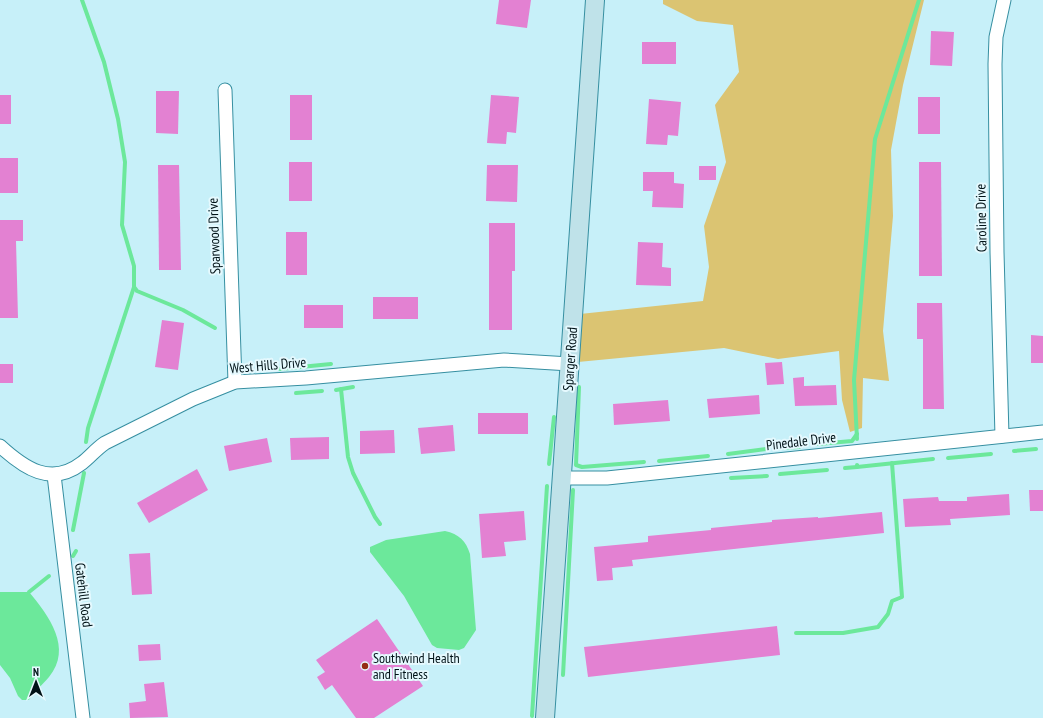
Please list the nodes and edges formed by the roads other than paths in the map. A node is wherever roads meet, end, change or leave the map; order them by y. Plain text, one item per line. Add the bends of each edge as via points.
1 (595, 0) edge
2 (1004, 0) edge
3 (225, 90) dead end
4 (570, 364) junction
5 (235, 382) junction
6 (1043, 432) edge
7 (1002, 436) junction
8 (0, 446) edge
9 (54, 475) junction
10 (562, 478) junction
11 (83, 718) edge
12 (546, 718) edge

1 - 4 street, Sparger Road
2 - 7 street, Caroline Drive via 997,29 995,64
3 - 5 street, Sparwood Drive
4 - 5 street, West Hills Drive via 504,360
4 - 10 street, Sparger Road
5 - 9 street, West Hills Drive via 105,443 76,467
6 - 7 street, Pinedale Drive
7 - 10 street, Pinedale Drive via 607,478
8 - 9 street via 37,472
9 - 11 street, Gatehill Road
10 - 12 street, Sparger Road

